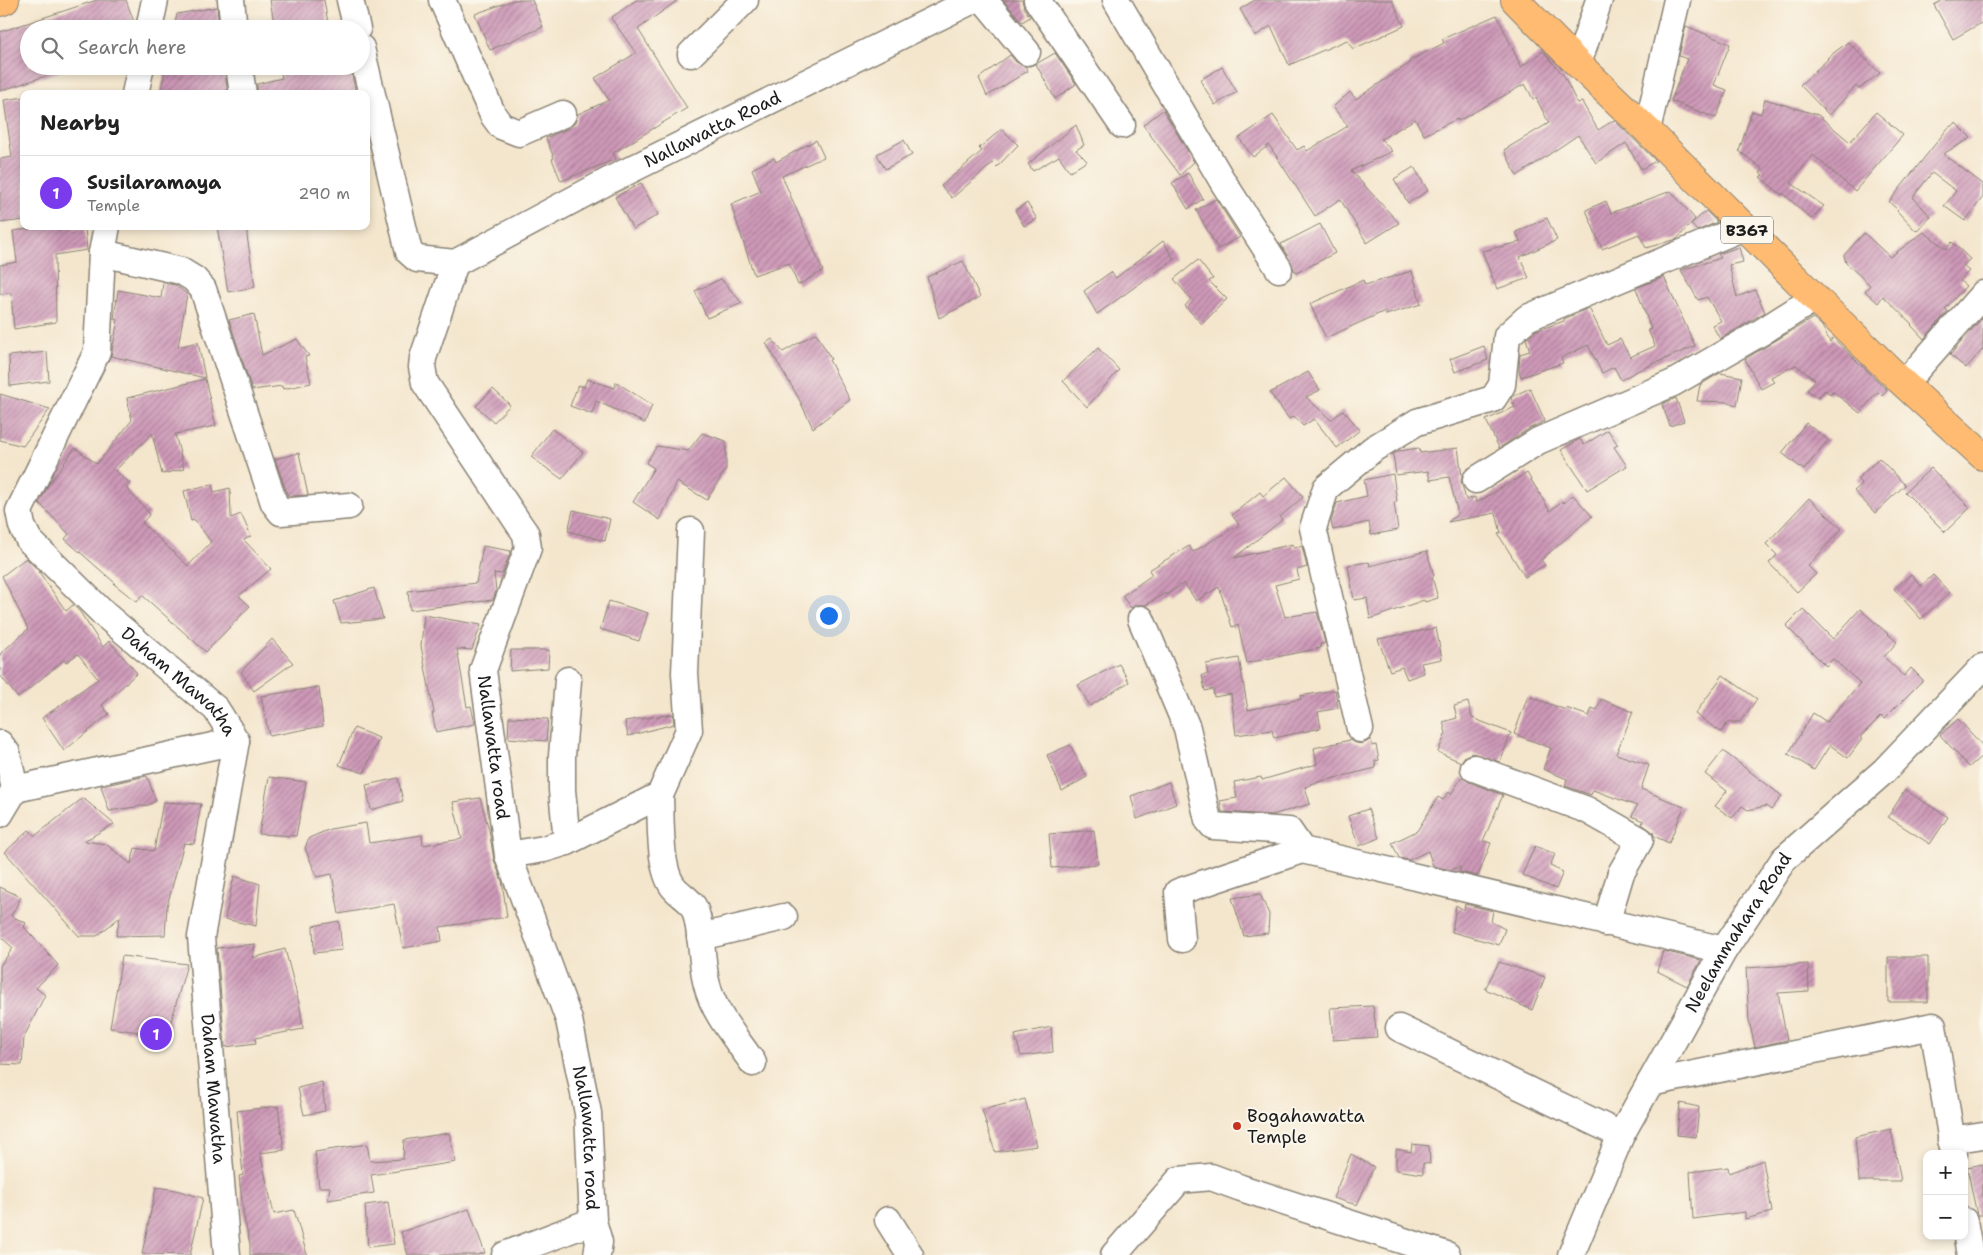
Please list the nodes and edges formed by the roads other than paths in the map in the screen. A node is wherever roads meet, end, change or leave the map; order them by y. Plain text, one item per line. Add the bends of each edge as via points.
1 (4, 0) edge
2 (155, 0) edge
3 (231, 0) edge
4 (350, 0) edge
5 (442, 0) edge
6 (745, 0) edge
7 (973, 0) edge
8 (984, 0) edge
9 (1037, 0) edge
10 (1116, 0) edge
11 (1599, 0) edge
12 (1677, 0) edge
13 (1519, 1) edge
14 (0, 2) edge
15 (151, 20) edge
16 (233, 20) edge
17 (355, 20) edge
18 (1027, 52) dead end
19 (691, 54) dead end
20 (1578, 64) junction
21 (139, 75) edge
22 (241, 75) edge
23 (367, 75) edge
24 (136, 90) edge
25 (243, 90) edge
26 (563, 114) dead end
27 (1122, 125) dead end
28 (1647, 130) junction
29 (1744, 227) junction
30 (106, 230) edge
31 (102, 253) junction
32 (454, 263) junction
33 (1279, 269) dead end
34 (1983, 294) edge
35 (1815, 298) junction
36 (1904, 384) junction
37 (1983, 456) edge
38 (1476, 480) dead end
39 (349, 506) dead end
40 (691, 531) dead end
41 (1142, 619) dead end
42 (1983, 666) edge
43 (568, 680) dead end
44 (1360, 729) dead end
45 (236, 741) junction
46 (2, 751) edge
47 (1474, 768) dead end
48 (15, 788) junction
49 (660, 795) junction
50 (0, 814) edge
51 (567, 842) junction
52 (1302, 850) junction
53 (508, 855) junction
54 (784, 917) dead end
55 (1606, 923) junction
56 (700, 937) junction
57 (1182, 939) dead end
58 (1724, 950) junction
59 (1399, 1028) dead end
60 (753, 1063) dead end
61 (1650, 1083) junction
62 (1621, 1135) junction
63 (1983, 1135) edge
64 (1952, 1147) edge
65 (888, 1220) dead end
66 (593, 1221) junction
67 (1967, 1240) edge
68 (227, 1255) edge
69 (505, 1255) edge
70 (598, 1255) edge
71 (910, 1255) edge
72 (1114, 1255) edge
73 (1447, 1255) edge
74 (1571, 1255) edge
75 (1970, 1255) edge

1 - 14 main road
2 - 15 street
3 - 16 street
4 - 17 street
5 - 26 street via 493,115 501,126 519,133
6 - 19 street
7 - 32 street, Nallawatta Road via 612,179
8 - 18 street
9 - 27 street
10 - 33 street via 1223,182
11 - 20 street
12 - 28 street
13 - 20 main road, B367
20 - 28 main road, B367
21 - 24 street
22 - 25 street
23 - 32 street via 410,252 417,259
28 - 29 main road, B367
29 - 35 main road, B367
29 - 44 street via 1527,318 1507,336 1502,385 1493,399 1417,422 1373,449 1326,488 1313,528
30 - 31 street, Daham Mawatha
31 - 39 street via 181,271 203,289 274,503 280,512
31 - 45 street, Daham Mawatha via 97,352 19,511 22,526 29,540 104,614 216,709
32 - 53 street, Nallawatta road via 424,358 422,374 528,541 483,670
34 - 36 street
35 - 36 main road, B367
35 - 38 street via 1673,383 1538,441
36 - 37 main road, B367
40 - 49 street via 685,673 689,730
41 - 52 street via 1187,728 1208,820 1213,826 1289,831
42 - 58 street, Neelammahara Road via 1884,771 1784,859
43 - 51 street via 562,756
45 - 48 street
45 - 68 street, Daham Mawatha via 201,937
46 - 48 street
47 - 55 street via 1588,810 1640,840 1622,874
48 - 50 street
49 - 51 street
49 - 56 street via 664,869 672,886 693,906
51 - 53 street
52 - 55 street
52 - 57 street via 1178,892
53 - 66 street, Nallawatta road via 569,1020 588,1113
54 - 56 street
55 - 58 street
56 - 60 street via 707,986 715,1007
58 - 61 street, Neelammahara Road
59 - 62 street
61 - 62 street, Neelammahara Road
61 - 64 street via 1933,1026
62 - 74 street, Neelammahara Road
63 - 64 street
65 - 71 street
66 - 69 street
66 - 70 street, Nallawatta road via 599,1242
67 - 75 street
72 - 73 street via 1179,1180 1211,1177

